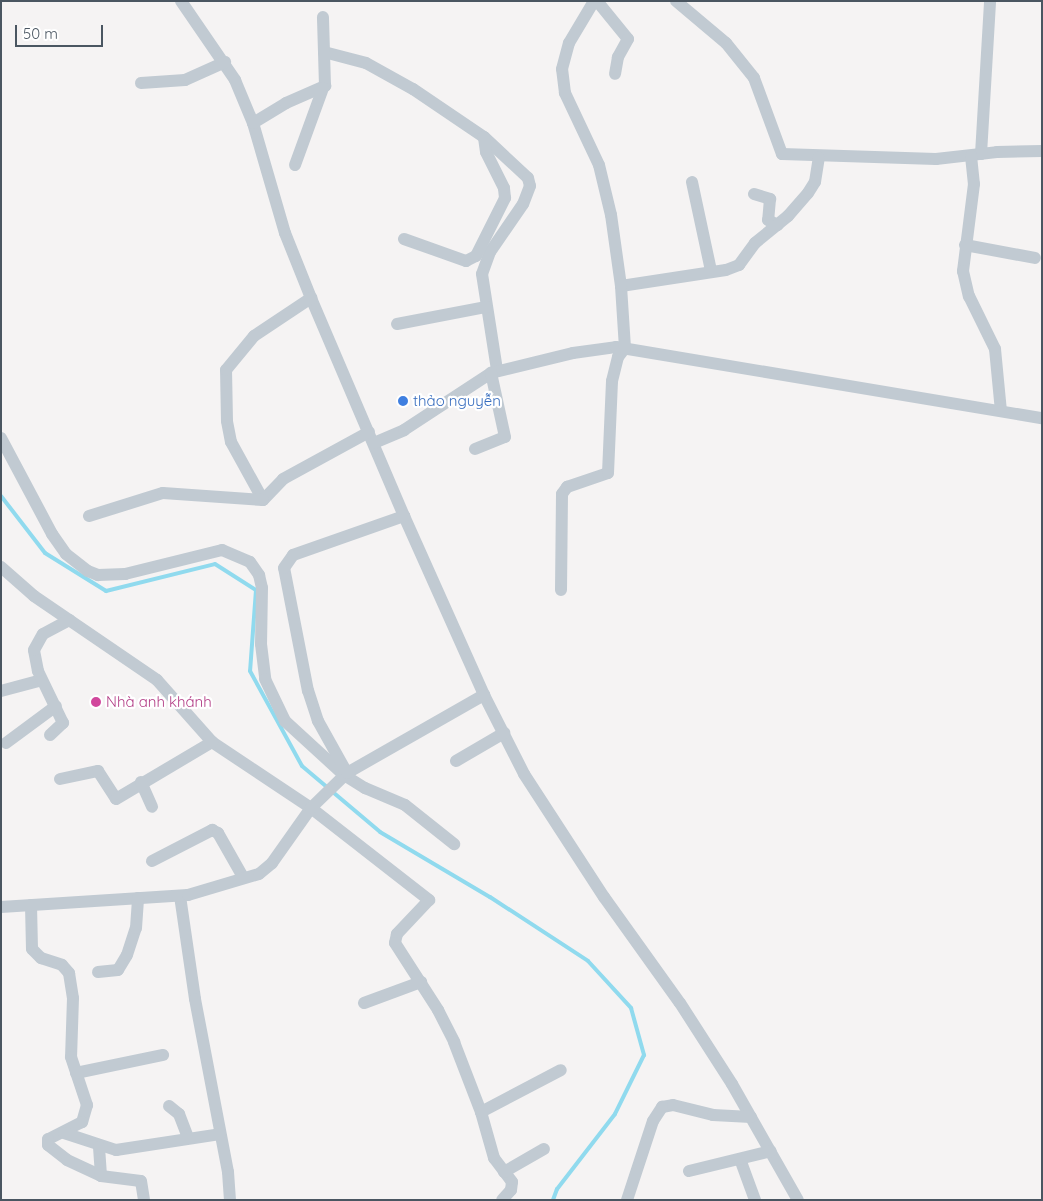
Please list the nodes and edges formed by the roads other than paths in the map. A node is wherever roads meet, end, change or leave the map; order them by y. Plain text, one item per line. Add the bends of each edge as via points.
1 (182, 1) edge
2 (595, 1) edge
3 (676, 1) edge
4 (990, 1) edge
5 (323, 17) dead end
6 (324, 52) junction
7 (225, 62) junction
8 (615, 74) dead end
9 (141, 83) dead end
10 (323, 88) junction
11 (253, 123) junction
12 (484, 137) junction
13 (1042, 151) edge
14 (976, 155) junction
15 (819, 157) junction
16 (295, 165) dead end
17 (692, 182) dead end
18 (754, 194) dead end
19 (778, 226) junction
20 (404, 239) dead end
21 (965, 245) junction
22 (1034, 258) dead end
23 (711, 271) junction
24 (621, 286) junction
25 (311, 298) junction
26 (486, 307) junction
27 (397, 324) dead end
28 (625, 348) junction
29 (494, 371) junction
30 (1001, 412) junction
31 (1042, 418) edge
32 (1, 438) edge
33 (371, 438) junction
34 (475, 449) dead end
35 (263, 500) junction
36 (89, 516) dead end
37 (404, 516) junction
38 (1, 567) edge
39 (560, 590) dead end
40 (69, 620) junction
41 (42, 680) junction
42 (1, 691) edge
43 (484, 695) junction
44 (56, 706) junction
45 (504, 733) junction
46 (50, 735) dead end
47 (212, 742) junction
48 (6, 743) dead end
49 (456, 761) dead end
50 (343, 777) junction
51 (60, 779) dead end
52 (141, 782) junction
53 (315, 805) junction
54 (152, 807) dead end
55 (454, 844) dead end
56 (152, 861) dead end
57 (243, 877) junction
58 (180, 896) junction
59 (138, 898) junction
60 (31, 905) junction
61 (1, 907) edge
62 (98, 972) dead end
63 (421, 982) junction
64 (364, 1003) dead end
65 (163, 1055) dead end
66 (562, 1070) dead end
67 (76, 1073) junction
68 (169, 1106) dead end
69 (481, 1112) junction
70 (751, 1117) junction
71 (64, 1133) junction
72 (220, 1134) junction
73 (188, 1137) junction
74 (99, 1147) junction
75 (544, 1149) dead end
76 (771, 1151) junction
77 (740, 1159) junction
78 (689, 1171) dead end
79 (504, 1172) junction
80 (100, 1176) junction
81 (144, 1200) edge
82 (230, 1200) edge
83 (502, 1200) edge
84 (627, 1200) edge
85 (755, 1200) edge
86 (798, 1200) edge

1 - 7 street
2 - 8 street via 628,39 618,57
2 - 24 street via 569,43 562,69 565,93 599,165 611,215
3 - 15 street via 726,43 754,78 782,154
4 - 14 street
5 - 6 street
6 - 10 street via 327,79
6 - 12 street via 353,58 380,70
7 - 9 street via 184,80
7 - 11 street
10 - 11 street via 286,103
10 - 16 street
11 - 25 street via 285,233
12 - 20 street via 486,152 504,188 505,198 476,256 466,261
12 - 26 street via 530,182 523,204 484,268
13 - 14 street
14 - 15 street via 936,159
14 - 21 street
15 - 19 street via 815,182
17 - 23 street
18 - 19 street via 770,199 768,220
19 - 23 street via 755,243 739,265
21 - 22 street
21 - 30 street via 963,271 969,296 992,335 995,348
23 - 24 street
24 - 28 street
25 - 33 street
25 - 35 street via 254,336 226,370 231,442
26 - 27 street
26 - 29 street
28 - 29 street via 573,353
28 - 30 street via 773,376
28 - 39 street via 618,357 612,381 608,473 567,487 562,494
29 - 33 street via 404,430
29 - 34 street via 505,438
30 - 31 street
32 - 50 street via 52,534 66,554 88,571 98,575 125,574 222,550 250,562 260,575 262,588 262,663 270,696 296,734
33 - 35 street via 283,479
33 - 37 street
35 - 36 street via 163,493
37 - 43 street
37 - 50 street via 293,555 284,568 308,691
38 - 40 street via 34,596
40 - 41 street via 36,641 34,658
40 - 47 street via 157,680
41 - 42 street
41 - 44 street
43 - 45 street
43 - 50 street
44 - 46 street via 63,725
44 - 48 street
45 - 49 street
45 - 70 street via 524,774 680,1002
47 - 52 street
47 - 53 street
50 - 53 street
50 - 55 street via 405,805
51 - 52 street via 98,771 116,800
52 - 54 street
53 - 57 street via 268,868 259,874
53 - 63 street via 429,900 395,938 396,946
56 - 57 street via 212,830 218,833
57 - 58 street
58 - 59 street
58 - 72 street
59 - 60 street
59 - 62 street via 133,940 127,955 118,970
60 - 61 street
60 - 67 street via 34,953 62,965 69,973 73,998 70,1052
63 - 64 street
63 - 69 street via 448,1028
65 - 67 street
66 - 69 street
67 - 71 street via 87,1112 82,1122
68 - 73 street via 179,1114
69 - 79 street via 494,1158
70 - 76 street
70 - 84 street via 713,1115 673,1105 662,1107 653,1121
71 - 74 street
71 - 80 street via 48,1139 48,1145 67,1160
72 - 73 street
72 - 82 street
73 - 74 street via 124,1150
74 - 80 street
75 - 79 street
76 - 77 street
76 - 86 street
77 - 78 street
77 - 85 street
79 - 83 street via 512,1187
80 - 81 street via 141,1181

